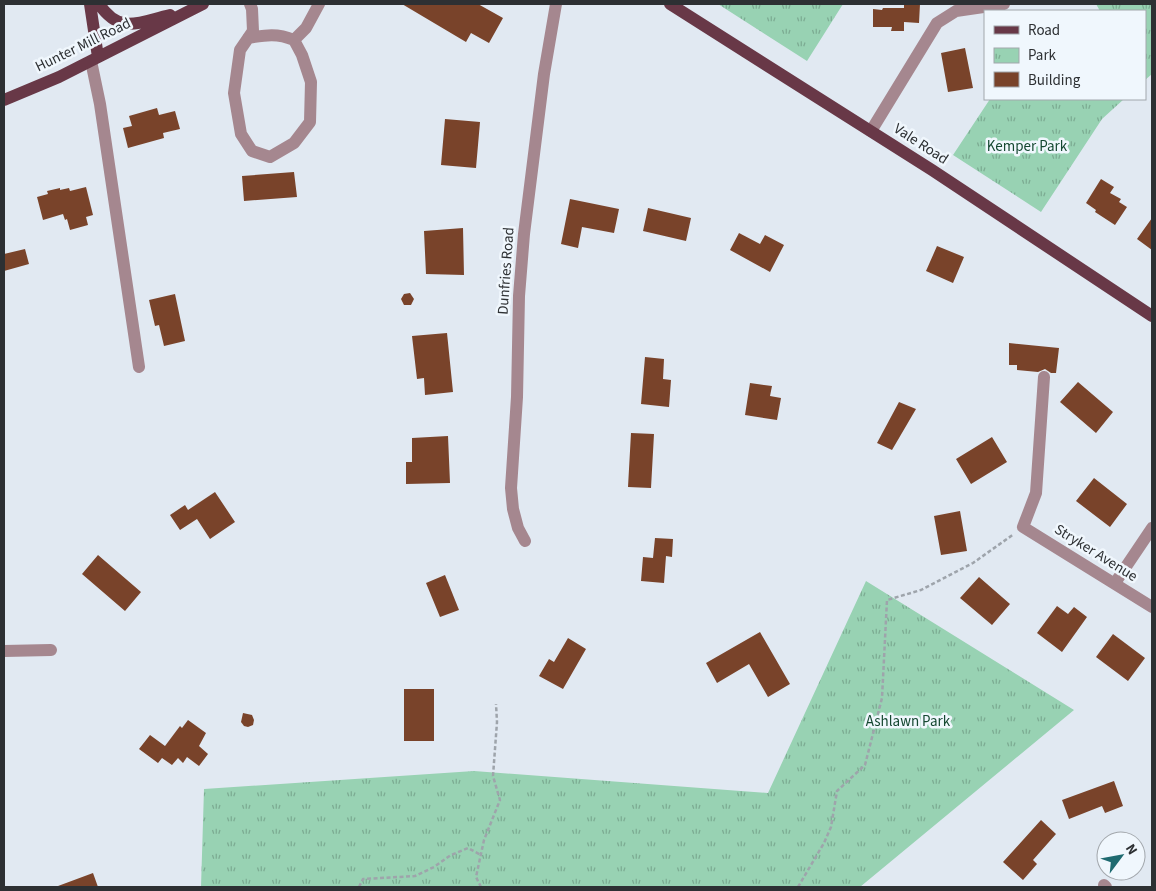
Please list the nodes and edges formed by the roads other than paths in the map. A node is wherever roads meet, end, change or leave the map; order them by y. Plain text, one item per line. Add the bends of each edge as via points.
1 (90, 4) edge
2 (99, 4) edge
3 (203, 4) edge
4 (250, 4) edge
5 (319, 4) edge
6 (556, 4) edge
7 (670, 4) edge
8 (1004, 4) edge
9 (189, 11) junction
10 (248, 38) junction
11 (294, 40) junction
12 (94, 59) junction
13 (4, 100) edge
14 (871, 131) junction
15 (1152, 316) edge
16 (139, 367) dead end
17 (1044, 377) dead end
18 (1152, 528) edge
19 (525, 541) dead end
20 (1114, 583) junction
21 (1152, 607) edge
22 (51, 650) dead end
23 (4, 651) edge

1 - 12 main road
2 - 9 main road via 114,20 126,24
3 - 9 main road, Hunter Mill Road
4 - 10 street via 253,31
5 - 11 street via 306,28
6 - 19 street, Dunfries Road via 544,74 519,296 511,488 518,528
7 - 14 main road, Vale Road
8 - 14 street via 956,11 937,23
9 - 12 main road, Hunter Mill Road
10 - 11 street via 282,35
10 - 11 street via 240,50 234,92 241,134 252,151 270,157 294,143 310,122 311,82
12 - 13 main road, Hunter Mill Road
12 - 16 street
14 - 15 main road, Vale Road
17 - 20 street, Stryker Avenue via 1036,493 1023,527
18 - 20 street
20 - 21 street, Stryker Avenue
22 - 23 street

